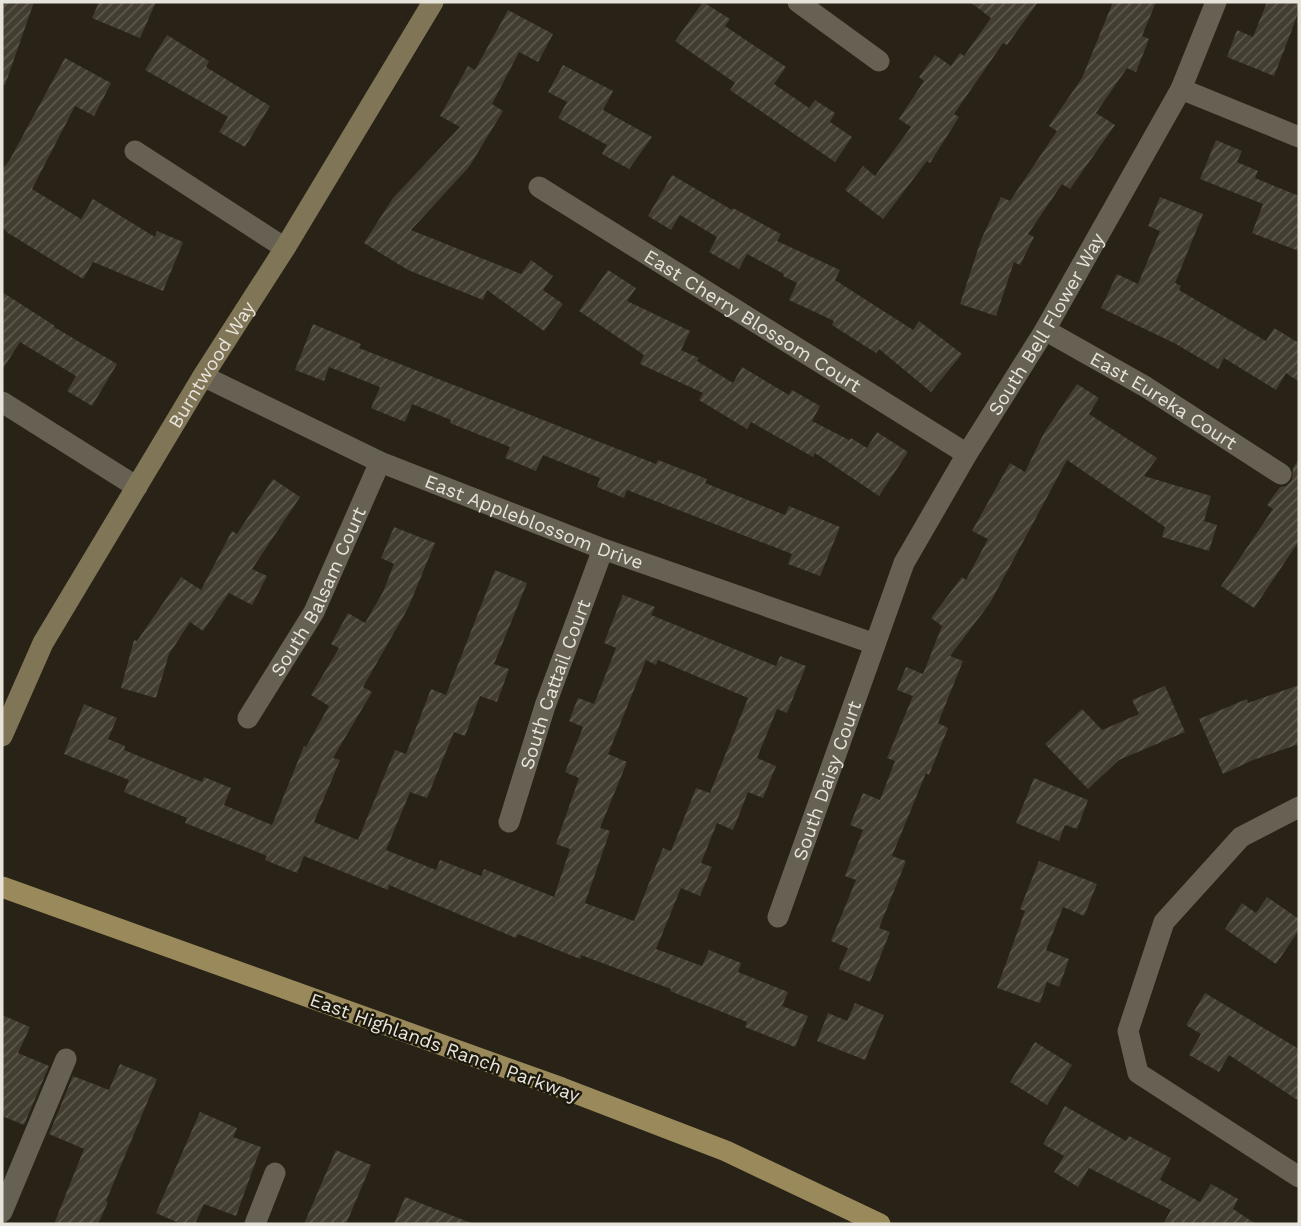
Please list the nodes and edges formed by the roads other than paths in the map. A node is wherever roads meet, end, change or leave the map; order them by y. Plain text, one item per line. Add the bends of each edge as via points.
1 (433, 2) edge
2 (798, 2) edge
3 (1216, 2) edge
4 (879, 61) dead end
5 (1181, 89) junction
6 (1299, 137) edge
7 (135, 151) dead end
8 (539, 187) dead end
9 (285, 248) junction
10 (1045, 330) junction
11 (202, 376) junction
12 (2, 402) edge
13 (967, 454) junction
14 (380, 462) junction
15 (1281, 474) dead end
16 (136, 487) junction
17 (604, 549) junction
18 (875, 644) junction
19 (248, 718) dead end
20 (2, 736) edge
21 (1299, 807) edge
22 (509, 821) dead end
23 (2, 887) edge
24 (778, 917) dead end
25 (66, 1059) dead end
26 (275, 1173) dead end
27 (1299, 1177) edge
28 (2, 1212) edge
29 (255, 1224) edge
30 (880, 1224) edge

1 - 9 street, Burntwood Way
2 - 4 street
3 - 5 street, South Bell Flower Way
5 - 6 street
5 - 10 street, South Bell Flower Way
7 - 9 street
8 - 13 street, East Cherry Blossom Court
9 - 11 street, Burntwood Way
10 - 13 street, South Bell Flower Way
10 - 15 street, East Eureka Court via 1146,387
11 - 14 street, East Appleblossom Drive
11 - 16 street, Burntwood Way
12 - 16 street
13 - 18 street, South Bell Flower Way via 904,563
14 - 17 street, East Appleblossom Drive
14 - 19 street, South Balsam Court via 314,612
16 - 20 street, Burntwood Way via 43,643
17 - 18 street, East Appleblossom Drive
17 - 22 street, South Cattail Court via 545,706
18 - 24 street, South Daisy Court
21 - 27 street via 1241,837 1164,922 1128,1031 1138,1073
23 - 30 main road, East Highlands Ranch Parkway via 562,1088 726,1151
25 - 28 street
26 - 29 street

